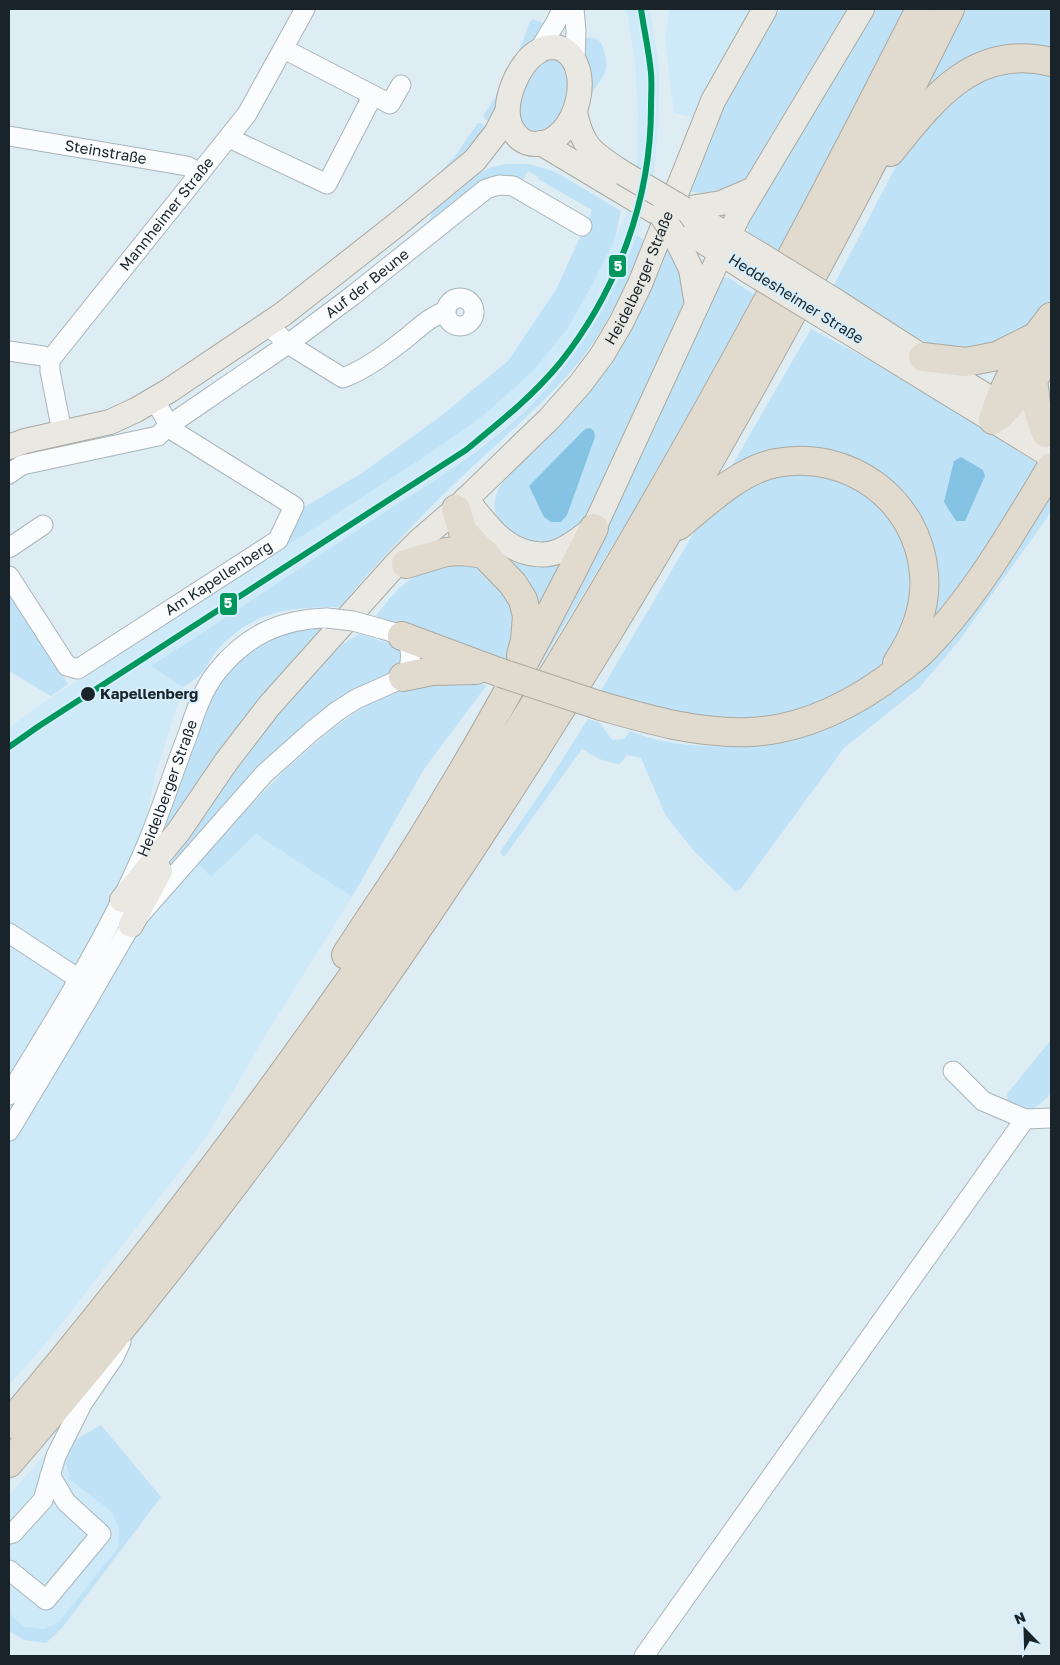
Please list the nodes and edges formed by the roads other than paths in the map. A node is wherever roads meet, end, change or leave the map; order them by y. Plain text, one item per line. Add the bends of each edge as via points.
1 (305, 9) edge
2 (562, 9) edge
3 (574, 9) edge
4 (765, 9) edge
5 (862, 9) edge
6 (920, 9) edge
7 (950, 9) edge
8 (284, 49) junction
9 (539, 50) junction
10 (575, 62) junction
11 (1051, 62) edge
12 (401, 85) dead end
13 (373, 95) junction
14 (507, 112) junction
15 (575, 112) junction
16 (9, 136) edge
17 (229, 138) junction
18 (532, 142) junction
19 (475, 160) junction
20 (200, 173) junction
21 (622, 182) junction
22 (754, 189) junction
23 (854, 196) junction
24 (674, 221) junction
25 (582, 226) dead end
26 (726, 244) junction
27 (697, 304) junction
28 (829, 308) junction
29 (446, 311) dead end
30 (268, 325) junction
31 (1046, 336) edge
32 (288, 344) junction
33 (9, 351) edge
34 (923, 357) junction
35 (50, 360) junction
36 (1034, 379) junction
37 (154, 399) junction
38 (999, 411) junction
39 (60, 426) junction
40 (163, 431) junction
41 (9, 433) edge
42 (9, 447) edge
43 (1049, 449) edge
44 (9, 474) edge
45 (461, 504) junction
46 (43, 525) dead end
47 (594, 528) junction
48 (666, 537) junction
49 (9, 548) edge
50 (485, 554) junction
51 (406, 564) junction
52 (9, 576) edge
53 (323, 625) junction
54 (390, 632) junction
55 (501, 675) junction
56 (403, 677) junction
57 (883, 682) junction
58 (179, 831) junction
59 (122, 900) junction
60 (130, 924) junction
61 (9, 933) edge
62 (79, 979) junction
63 (953, 1071) dead end
64 (9, 1095) edge
65 (268, 1095) junction
66 (1051, 1118) edge
67 (1025, 1119) junction
68 (9, 1131) edge
69 (134, 1312) junction
70 (9, 1424) edge
71 (9, 1463) edge
72 (50, 1475) junction
73 (9, 1534) edge
74 (9, 1570) edge
75 (644, 1656) edge

1 - 8 street, Mannheimer Straße
2 - 9 street
3 - 10 street
4 - 45 main road, Heidelberger Straße via 713,101 640,284 602,355 550,418
5 - 22 main road
6 - 65 highway via 739,356 526,719 420,881
7 - 23 highway
8 - 13 street
8 - 17 street, Mannheimer Straße via 247,114
9 - 10 main road via 562,49
9 - 14 main road via 519,73
10 - 15 main road via 579,88
11 - 23 highway via 1007,59 968,72 929,104
12 - 13 street via 390,104
13 - 17 street via 327,184
14 - 18 main road via 516,136
14 - 19 main road, Auf der Beune
15 - 18 main road via 561,133 549,141
15 - 21 main road, Heddesheimer Straße via 580,132 590,149
16 - 20 street, Steinstraße via 187,166
17 - 20 street, Mannheimer Straße
18 - 19 main road, Auf der Beune
18 - 21 main road, Heddesheimer Straße
19 - 30 main road, Auf der Beune
20 - 35 street, Mannheimer Straße
21 - 24 main road, Heddesheimer Straße
22 - 24 main road
22 - 26 main road
23 - 48 highway
24 - 26 main road, Heddesheimer Straße
24 - 27 main road via 691,269
25 - 32 street, Auf der Beune via 513,186 499,185 486,189
26 - 27 main road
26 - 28 main road, Heddesheimer Straße, bridge
27 - 47 main road
28 - 34 main road, Heddesheimer Straße
28 - 38 main road, Heddesheimer Straße
29 - 32 street via 433,316 360,371 343,378
30 - 32 street
30 - 37 main road, Auf der Beune
31 - 34 highway via 998,356 966,362
31 - 36 highway
31 - 38 highway via 1005,385
32 - 40 street, Auf der Beune
33 - 35 street
34 - 38 main road, Heddesheimer Straße
35 - 39 street
36 - 38 highway
36 - 43 highway via 1036,404
37 - 39 main road
37 - 40 street, Am Kapellenberg
38 - 43 main road, Heddesheimer Straße
39 - 41 main road
39 - 42 main road
40 - 44 street via 22,465
40 - 52 street, Am Kapellenberg via 172,430 294,506 278,540 78,669 67,666
43 - 57 highway via 984,575 925,649
45 - 47 main road via 512,548 527,553 558,552
45 - 50 highway via 463,532
45 - 51 main road, Heidelberger Straße
45 - 53 main road, Heidelberger Straße
46 - 49 street
47 - 55 highway via 544,626
48 - 57 highway via 724,489 758,468 795,460 820,462 865,477 904,515 918,545 924,574 916,629
48 - 69 highway via 439,898 270,1137
50 - 51 highway via 446,552
50 - 55 highway via 513,584 528,616 525,640
51 - 53 main road, Heidelberger Straße via 383,589
53 - 54 street, bridge via 353,621
53 - 58 main road, Heidelberger Straße
53 - 59 street, Heidelberger Straße via 285,623 258,635 235,651 215,674 201,698 158,817
54 - 55 highway
54 - 56 street via 409,647 411,661
55 - 56 highway via 432,671
55 - 57 highway, bridge via 665,724 710,732 786,728 854,702
55 - 65 highway via 421,840 292,1038
56 - 60 street via 336,712 264,774
58 - 59 main road
58 - 60 main road via 160,873
59 - 62 street, Heidelberger Straße
60 - 68 street
61 - 62 street
62 - 64 street, Heidelberger Straße
63 - 67 street via 983,1101
65 - 70 highway via 149,1253
66 - 67 street
67 - 75 street
69 - 71 highway
69 - 72 street via 114,1357 82,1404
72 - 73 street via 43,1500
72 - 74 street via 66,1502 101,1534 46,1600

